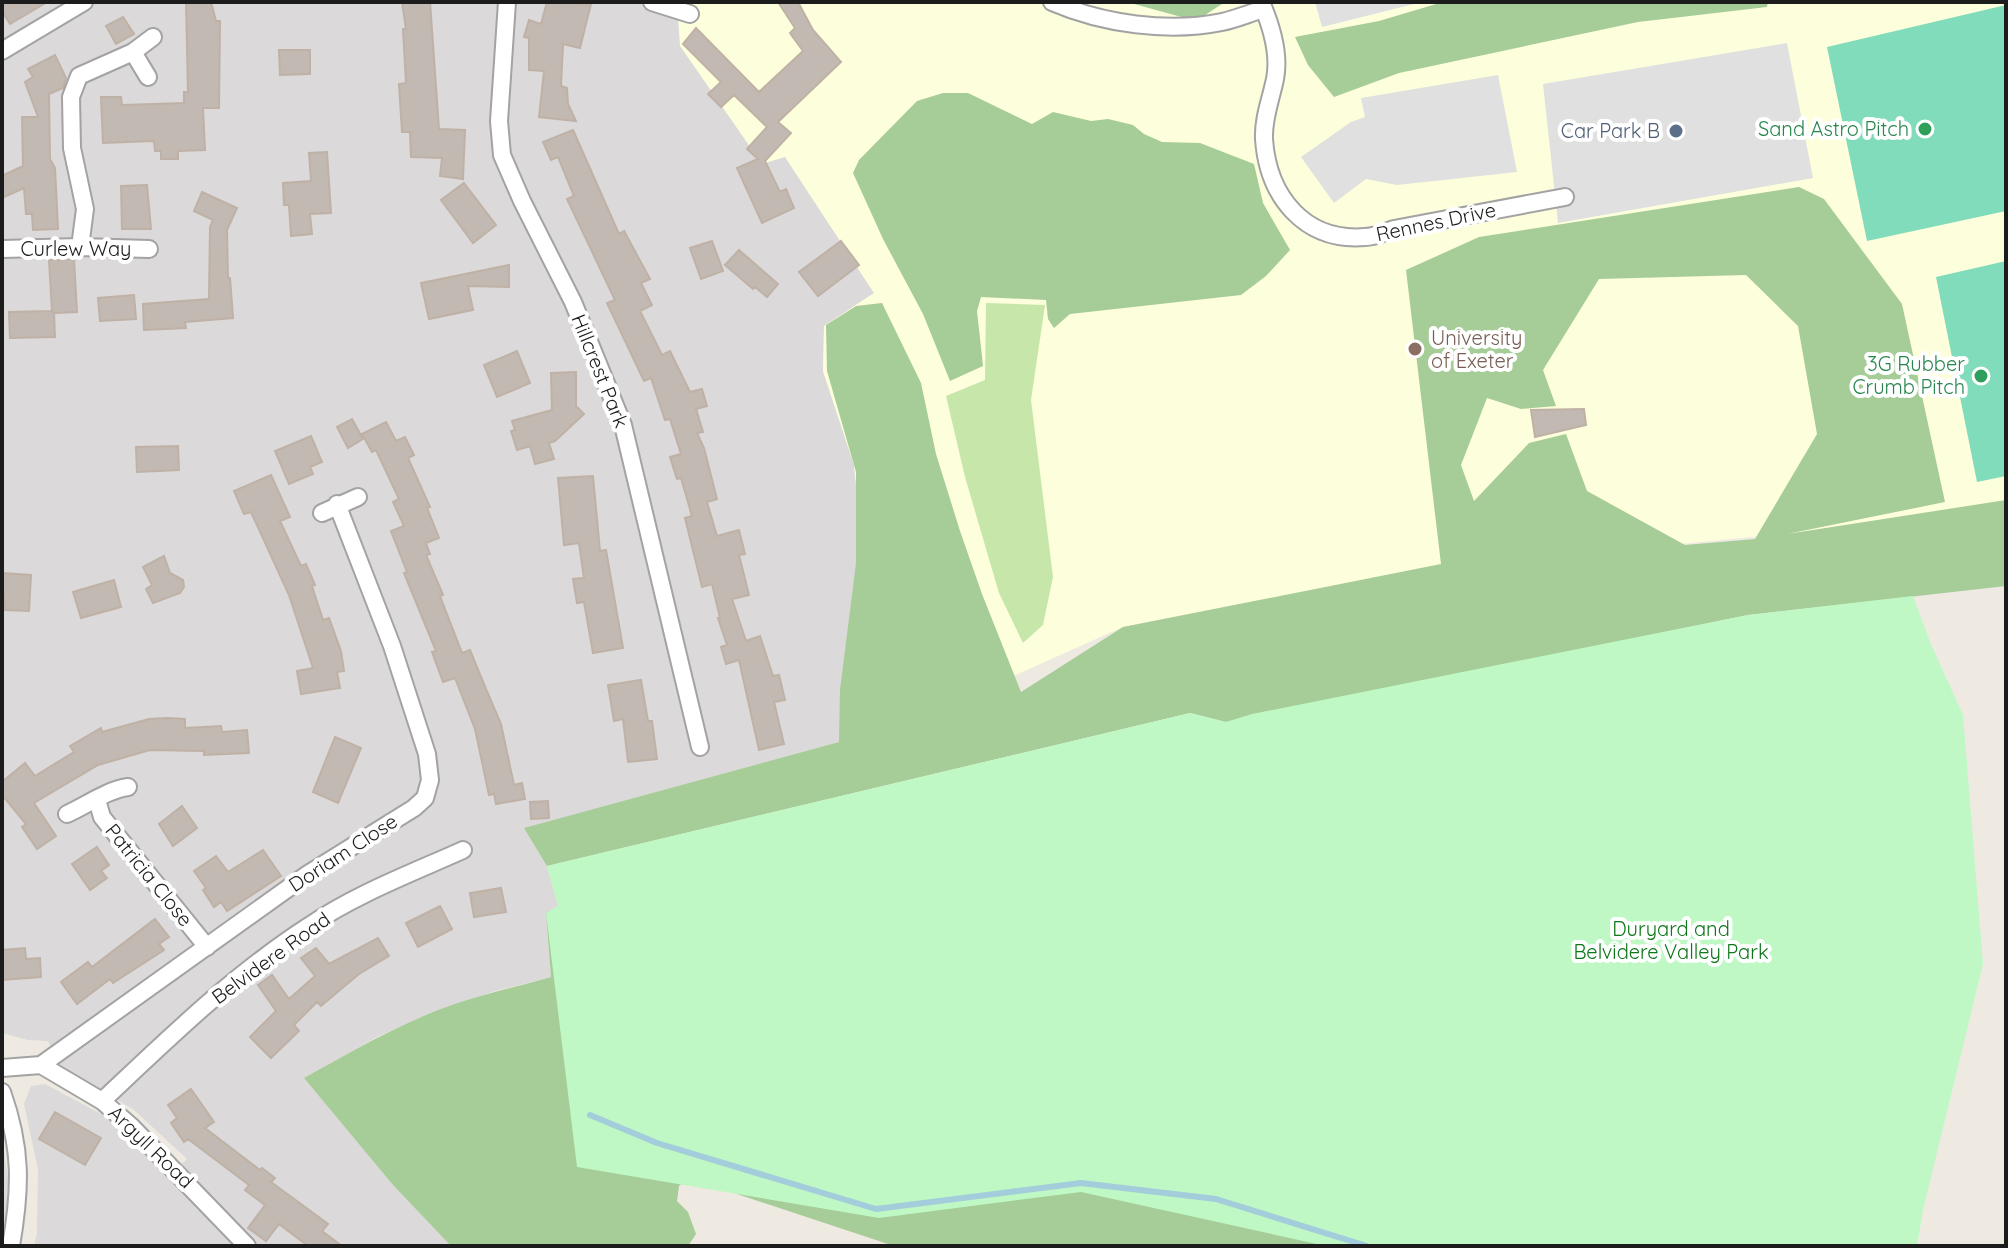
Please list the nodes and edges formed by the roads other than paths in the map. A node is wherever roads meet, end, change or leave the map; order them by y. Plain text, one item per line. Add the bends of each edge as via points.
1 (84, 2) edge
2 (507, 2) edge
3 (652, 2) edge
4 (1052, 2) edge
5 (1262, 5) edge
6 (690, 14) dead end
7 (153, 37) dead end
8 (2, 51) edge
9 (133, 52) junction
10 (148, 77) dead end
11 (1565, 197) dead end
12 (80, 247) junction
13 (2, 249) edge
14 (149, 249) dead end
15 (358, 497) dead end
16 (337, 504) junction
17 (322, 513) dead end
18 (700, 747) dead end
19 (128, 787) dead end
20 (97, 800) junction
21 (67, 814) dead end
22 (463, 850) dead end
23 (207, 947) junction
24 (41, 1065) junction
25 (2, 1068) edge
26 (2, 1092) edge
27 (102, 1101) junction
28 (11, 1246) edge
29 (247, 1246) edge

1 - 8 street
2 - 18 street, Hillcrest Park via 499,121 502,155 573,302 623,425
3 - 6 street
4 - 5 street via 1120,22 1182,26 1224,22
5 - 11 street, Rennes Drive via 1277,66 1265,150 1285,201 1312,228 1368,237
7 - 9 street
9 - 10 street
9 - 12 street via 79,76 71,97 72,148 85,209
12 - 13 street, Curlew Way
12 - 14 street, Curlew Way
15 - 16 street
16 - 17 street
16 - 23 street, Doriam Close via 427,754 430,780 425,798
19 - 20 street, Patricia Close via 111,789
20 - 21 street, Patricia Close
20 - 23 street, Patricia Close via 102,817
22 - 27 street, Belvidere Road via 310,925 241,975
23 - 24 street, Doriam Close
24 - 25 street
24 - 27 street, Argyll Road
26 - 28 street via 20,1169
27 - 29 street, Argyll Road

